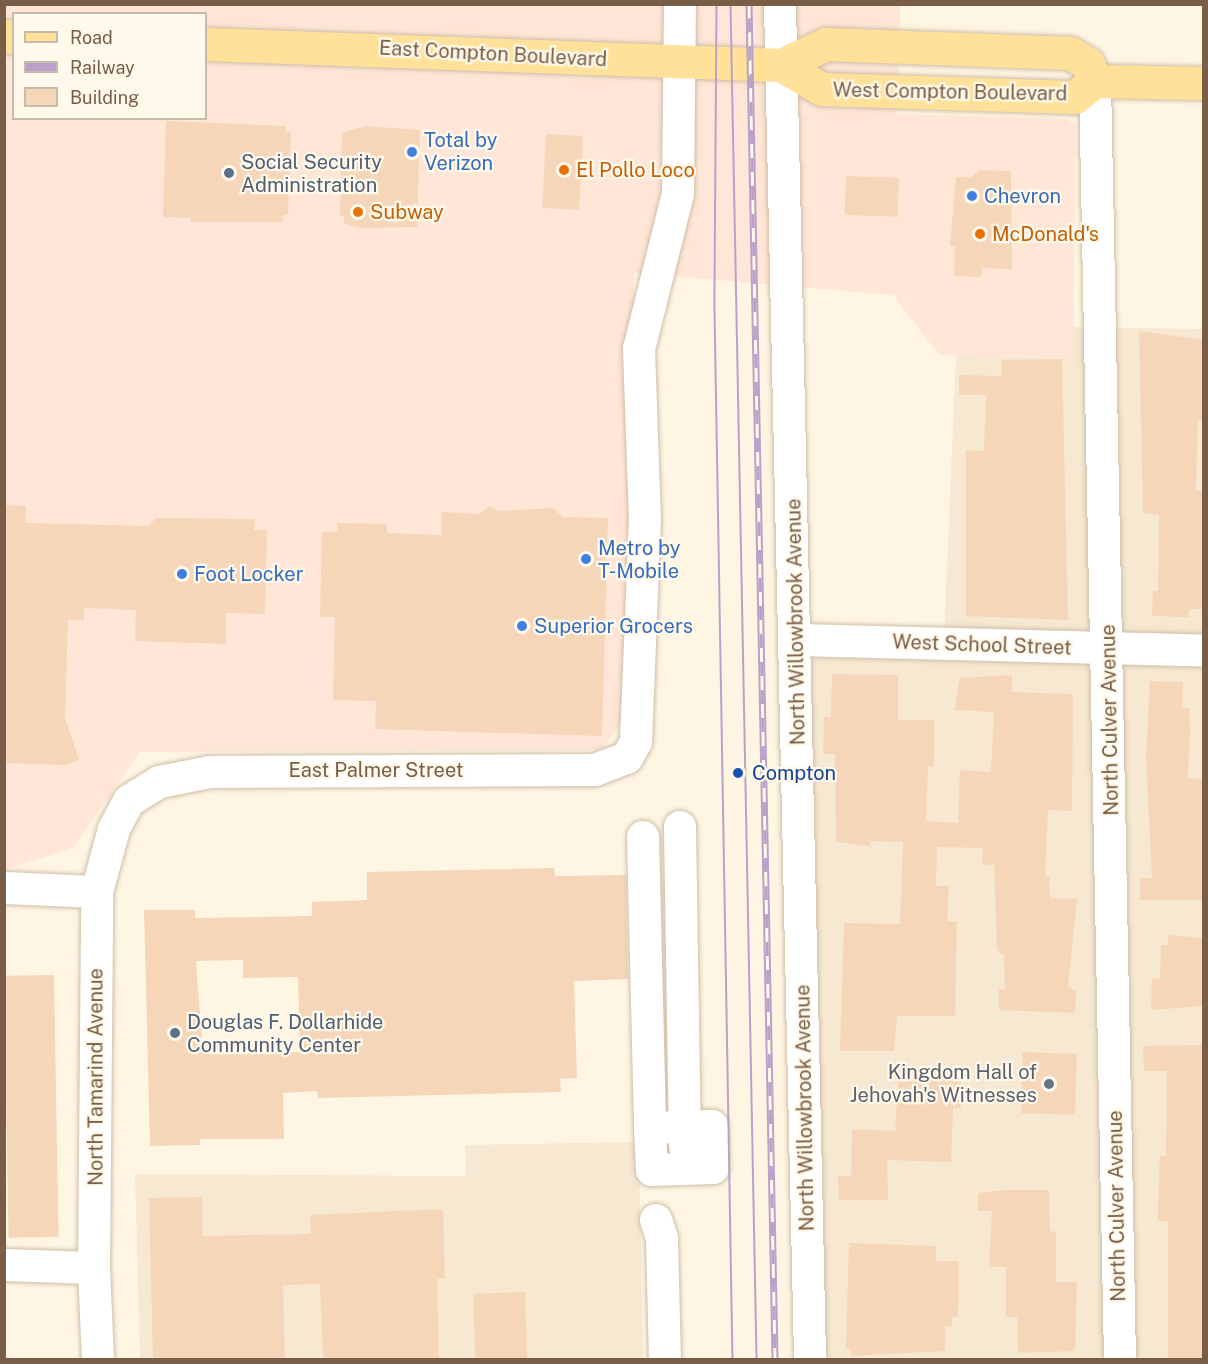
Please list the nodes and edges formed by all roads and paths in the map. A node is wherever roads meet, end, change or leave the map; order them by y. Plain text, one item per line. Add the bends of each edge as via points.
1 (680, 4) edge
2 (780, 4) edge
3 (207, 44) edge
4 (680, 62) junction
5 (781, 65) junction
6 (1095, 81) junction
7 (1203, 83) edge
8 (797, 640) junction
9 (1109, 648) junction
10 (1203, 651) edge
11 (129, 801) joint
12 (680, 827) dead end
13 (643, 837) dead end
14 (4, 888) edge
15 (97, 892) junction
16 (684, 1126) junction
17 (650, 1128) junction
18 (656, 1220) dead end
19 (4, 1265) edge
20 (94, 1268) junction
21 (98, 1359) edge
22 (665, 1359) edge
23 (810, 1359) edge
24 (1120, 1359) edge

1 - 4 street
2 - 5 street, North Willowbrook Avenue
3 - 4 main road, East Compton Boulevard
4 - 5 main road, East Compton Boulevard
4 - 11 street, East Palmer Street via 678,194 639,349 645,521 636,742 627,758 594,770 210,772 160,782
5 - 6 main road, West Compton Boulevard via 822,89 1075,97
5 - 6 main road, West Compton Boulevard via 826,44 1070,53 1088,64
5 - 8 street, North Willowbrook Avenue
6 - 7 main road, West Compton Boulevard
6 - 9 street, North Culver Avenue
8 - 9 street, West School Street
8 - 23 street, North Willowbrook Avenue
9 - 10 street, West School Street
9 - 24 street, North Culver Avenue
11 - 15 street, North Tamarind Avenue via 114,829
12 - 16 street
13 - 17 street
14 - 15 street
15 - 20 street, North Tamarind Avenue
16 - 17 street
16 - 17 street via 712,1126 713,1168 652,1170
18 - 22 street via 662,1239
19 - 20 street
20 - 21 street, North Tamarind Avenue

